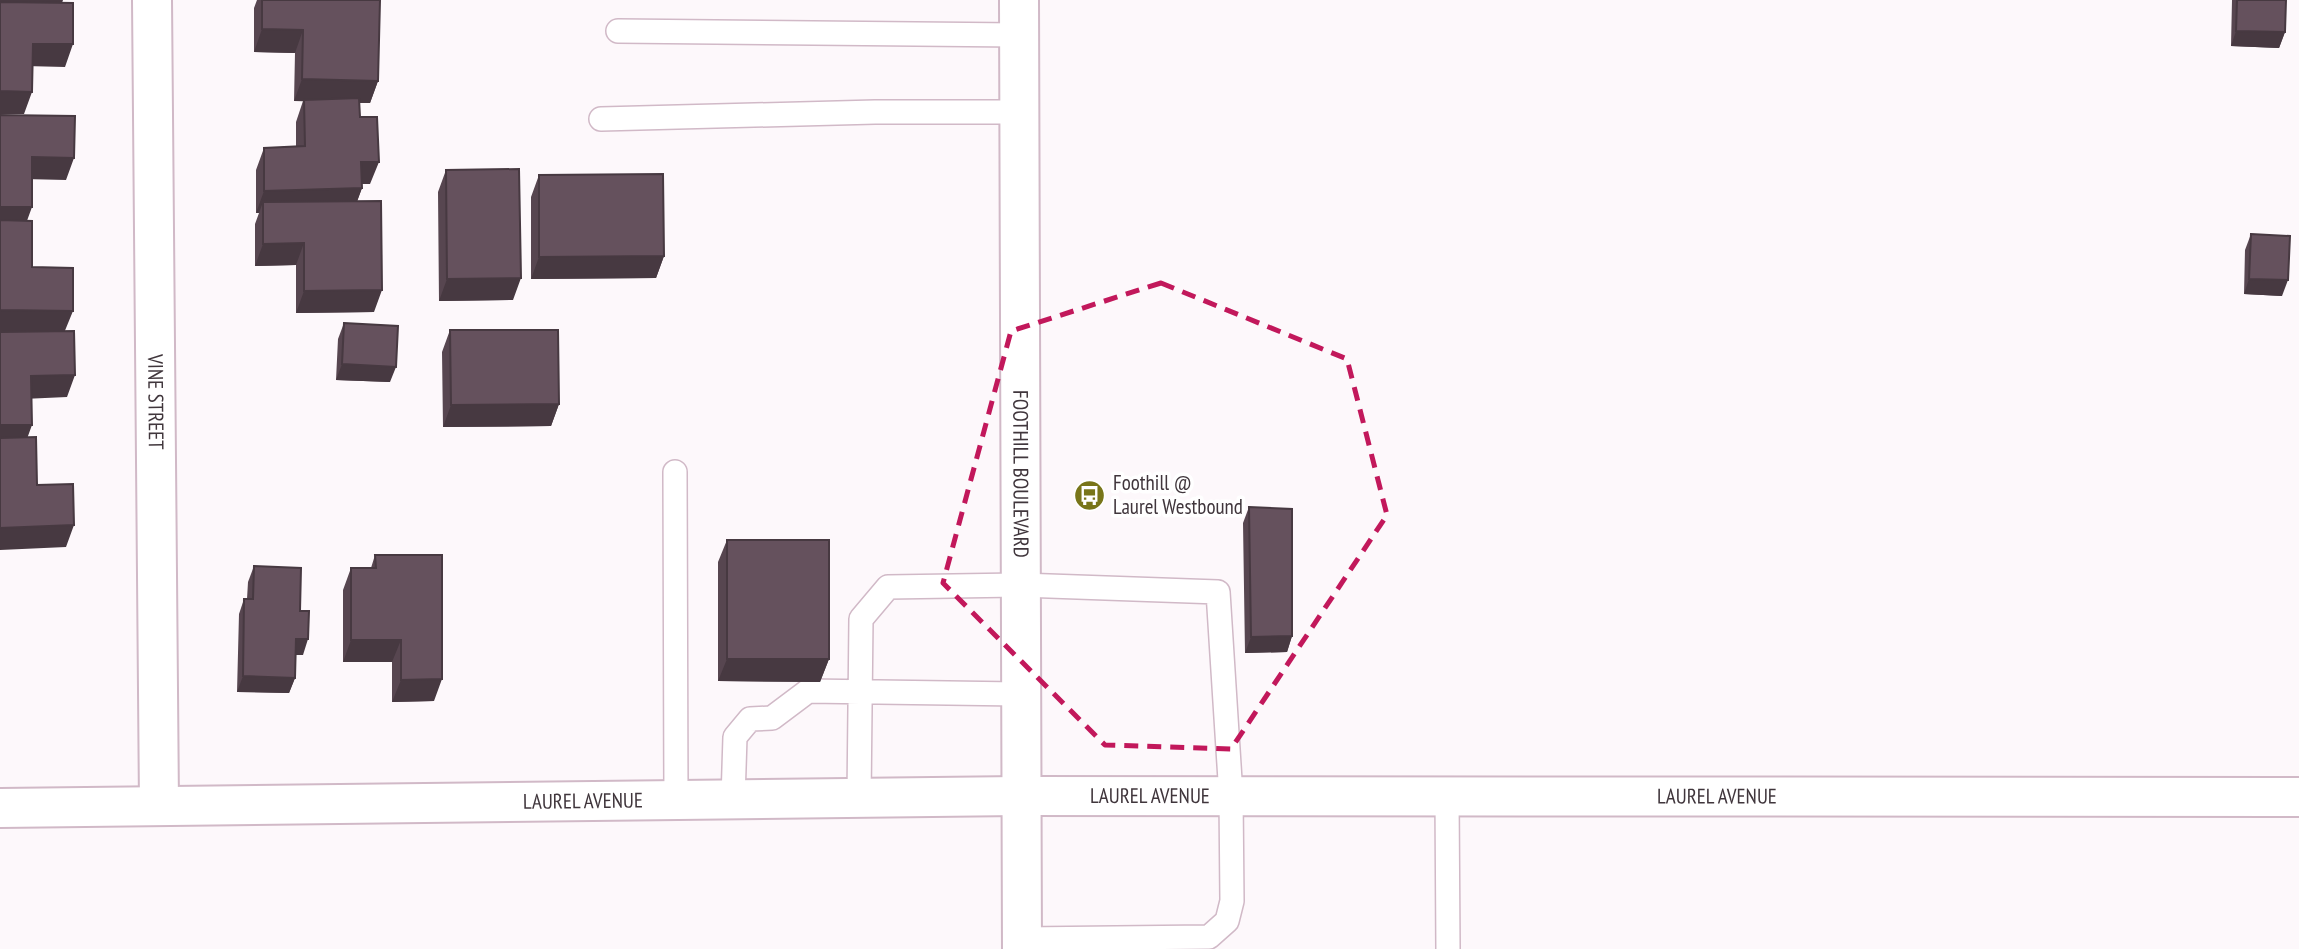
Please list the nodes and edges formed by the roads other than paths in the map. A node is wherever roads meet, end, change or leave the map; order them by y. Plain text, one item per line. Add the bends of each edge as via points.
1 (152, 0) edge
2 (1019, 18) edge
3 (618, 31) dead end
4 (1019, 112) junction
5 (601, 119) dead end
6 (675, 472) dead end
7 (1021, 585) junction
8 (860, 692) junction
9 (1022, 694) junction
10 (1022, 796) junction
11 (1231, 796) junction
12 (1447, 796) junction
13 (2299, 797) edge
14 (859, 798) junction
15 (733, 799) junction
16 (676, 800) junction
17 (159, 805) junction
18 (0, 808) edge
19 (1022, 944) edge
20 (1448, 949) edge

1 - 17 street, VINE STREET
2 - 3 lane
2 - 4 street, FOOTHILL BOULEVARD
4 - 5 lane
4 - 7 street, FOOTHILL BOULEVARD
6 - 16 lane
7 - 8 lane via 888,586 860,619
7 - 9 street, FOOTHILL BOULEVARD
7 - 11 lane via 1218,592
8 - 9 lane
8 - 14 lane
8 - 15 lane via 808,691 772,718 750,719 735,737
9 - 10 street, FOOTHILL BOULEVARD
10 - 11 street, LAUREL AVENUE
10 - 14 street, LAUREL AVENUE
10 - 19 street, FOOTHILL BOULEVARD
11 - 12 street, LAUREL AVENUE
11 - 19 lane via 1232,901 1227,920 1209,937
12 - 13 street, LAUREL AVENUE
12 - 20 lane
14 - 15 street, LAUREL AVENUE
15 - 16 street, LAUREL AVENUE
16 - 17 street, LAUREL AVENUE
17 - 18 street, LAUREL AVENUE

